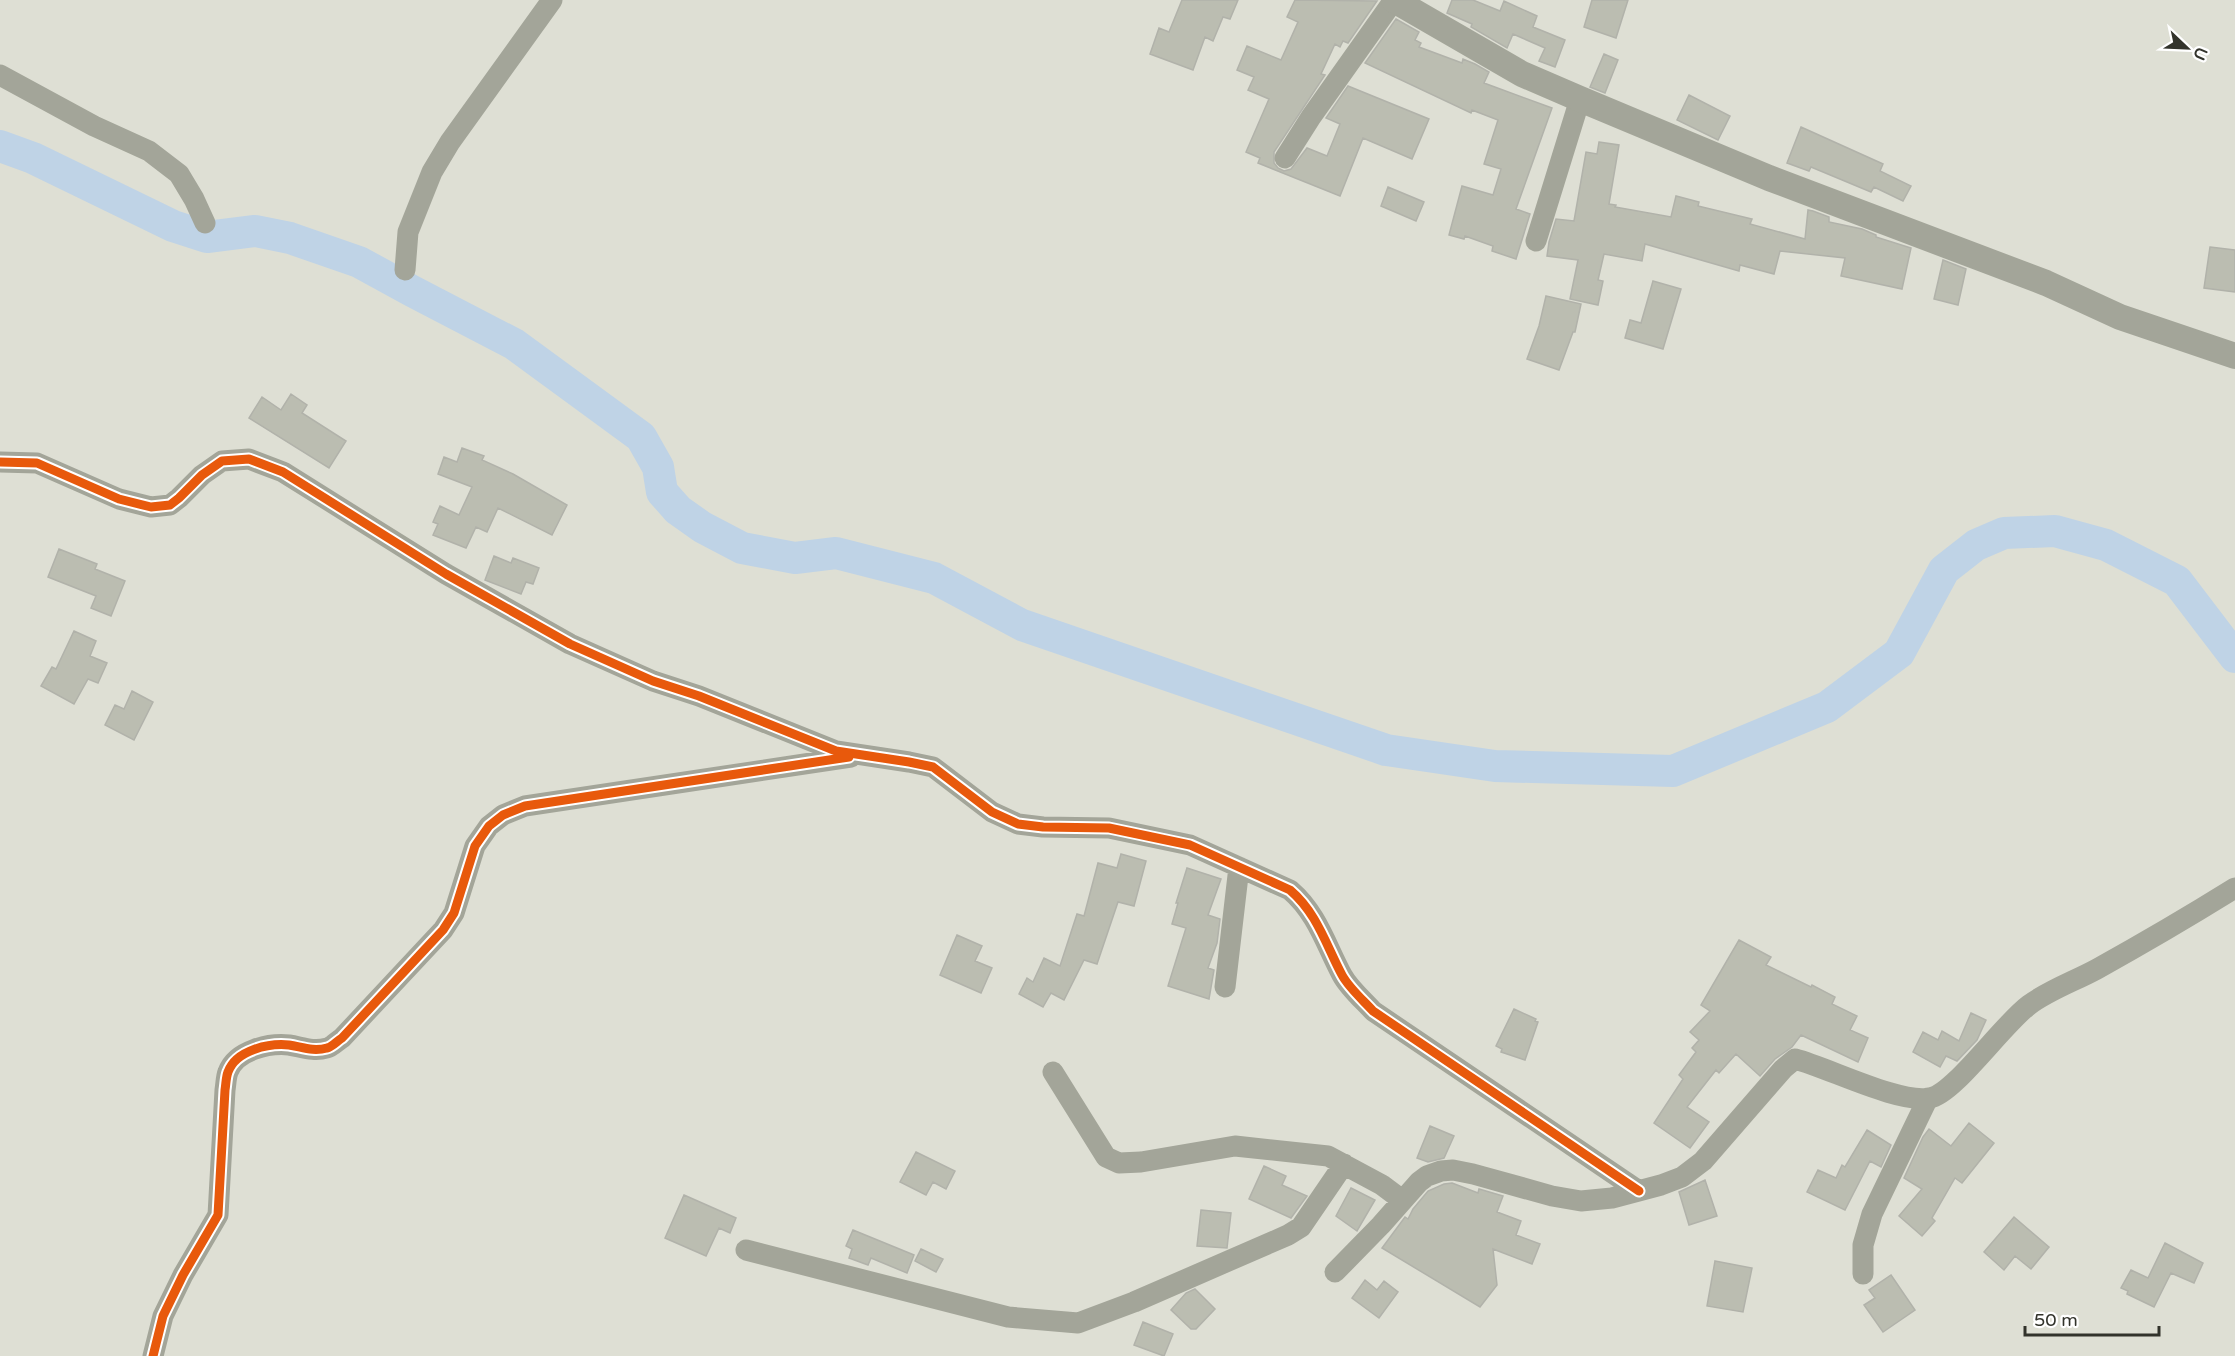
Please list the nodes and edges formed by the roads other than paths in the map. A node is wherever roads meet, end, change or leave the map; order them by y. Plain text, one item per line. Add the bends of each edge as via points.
1 (552, 0) edge
2 (1394, 0) edge
3 (0, 75) edge
4 (1580, 99) junction
5 (1285, 158) dead end
6 (205, 223) dead end
7 (1536, 241) dead end
8 (405, 270) dead end
9 (2235, 356) edge
10 (0, 462) edge
11 (864, 755) junction
12 (1239, 867) junction
13 (2235, 888) edge
14 (1225, 987) dead end
15 (1053, 1072) dead end
16 (1928, 1098) junction
17 (1344, 1164) junction
18 (1639, 1191) junction
19 (1402, 1200) junction
20 (746, 1250) dead end
21 (1335, 1272) dead end
22 (1863, 1274) dead end
23 (153, 1356) edge

1 - 8 street via 432,172 408,232
2 - 4 street via 1521,74
2 - 5 street
3 - 6 street via 149,152 179,174
4 - 7 street
4 - 9 street via 1769,178 2046,283 2120,317
10 - 11 street via 37,463 119,499 151,507 170,505 222,461 249,459 283,472 570,644 653,681 836,751
11 - 12 street via 933,767 992,812 1018,824 1109,828 1190,845
11 - 23 street via 525,806 489,826 476,846 454,913 443,930 342,1038 328,1048 311,1050 270,1044 237,1059 228,1070 218,1215 163,1316
12 - 14 street
12 - 18 street via 1290,890 1300,899 1315,918 1343,978 1373,1011
13 - 16 street via 2129,952 2030,1005 2004,1027 1949,1089
15 - 17 street via 1106,1157 1119,1163 1234,1146 1328,1156
16 - 18 street via 1915,1099 1862,1084 1795,1059 1702,1161 1682,1177
16 - 22 street via 1872,1214 1863,1245
17 - 19 street
17 - 20 street via 1301,1227 1288,1235 1078,1323 1008,1317
18 - 19 street via 1581,1201 1453,1170 1427,1176
19 - 21 street

